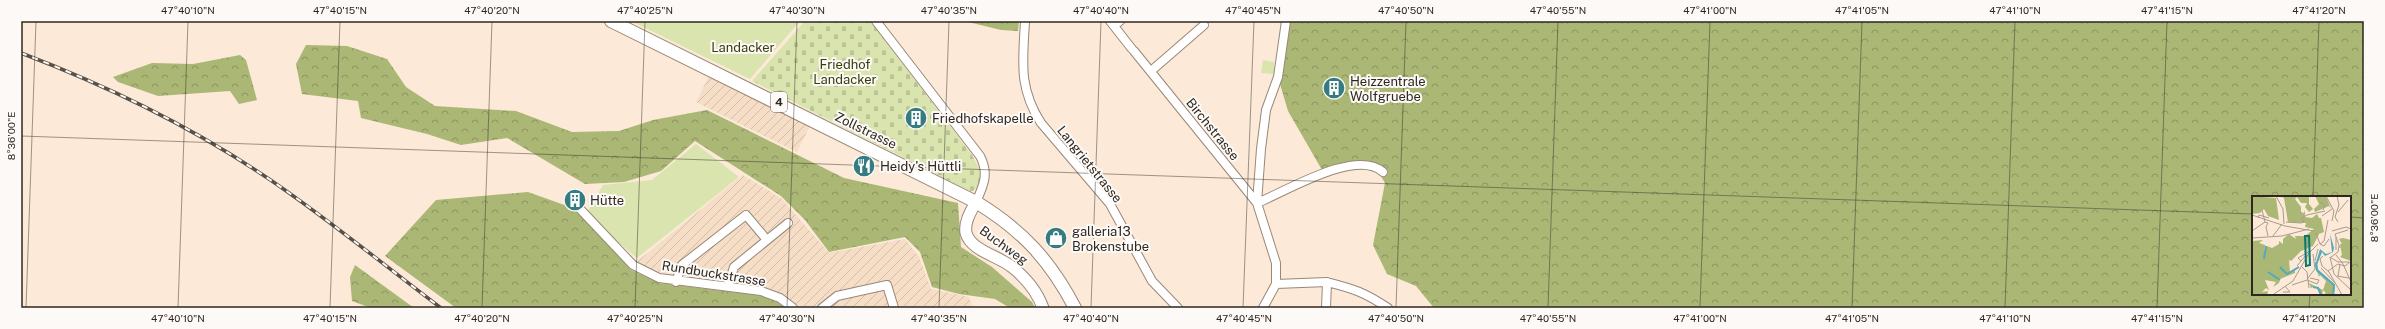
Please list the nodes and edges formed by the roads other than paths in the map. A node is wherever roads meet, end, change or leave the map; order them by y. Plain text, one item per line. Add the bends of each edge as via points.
1 (611, 21) edge
2 (876, 21) edge
3 (1025, 21) edge
4 (1286, 21) edge
5 (1115, 23) edge
6 (1204, 25) dead end
7 (1150, 71) junction
8 (1383, 172) dead end
9 (976, 202) junction
10 (1257, 203) junction
11 (581, 210) dead end
12 (788, 223) dead end
13 (767, 240) junction
14 (676, 282) junction
15 (1326, 282) junction
16 (1276, 284) junction
17 (728, 286) junction
18 (793, 308) edge
19 (822, 308) edge
20 (894, 308) edge
21 (1043, 308) edge
22 (1074, 308) edge
23 (1178, 308) edge
24 (1263, 308) edge
25 (1326, 308) edge
26 (1388, 308) edge

1 - 9 main road, Zollstrasse / 4 via 737,81
2 - 9 street via 982,161 986,179
3 - 23 street, Langrietstrasse via 1023,79 1032,109 1040,123 1110,204 1152,281
4 - 10 street via 1278,77 1266,110
5 - 7 street, Birchstrasse
6 - 7 street
7 - 10 street, Birchstrasse
8 - 10 street via 1365,164 1352,165 1322,174
9 - 21 street, Buchweg via 967,222 968,238 978,247 1012,266 1028,282
9 - 22 main road, Zollstrasse / 4 via 1007,222 1032,244 1059,280
10 - 16 street via 1276,263
11 - 14 street, Rundbuckstrasse via 633,265 659,278
12 - 13 street
13 - 14 street via 746,215 682,266
13 - 17 street via 734,267
14 - 17 street, Rundbuckstrasse
15 - 16 street
15 - 25 street
15 - 26 street via 1365,293
16 - 24 street
17 - 18 street, Rundbuckstrasse via 769,294
19 - 20 street via 837,296 887,285

